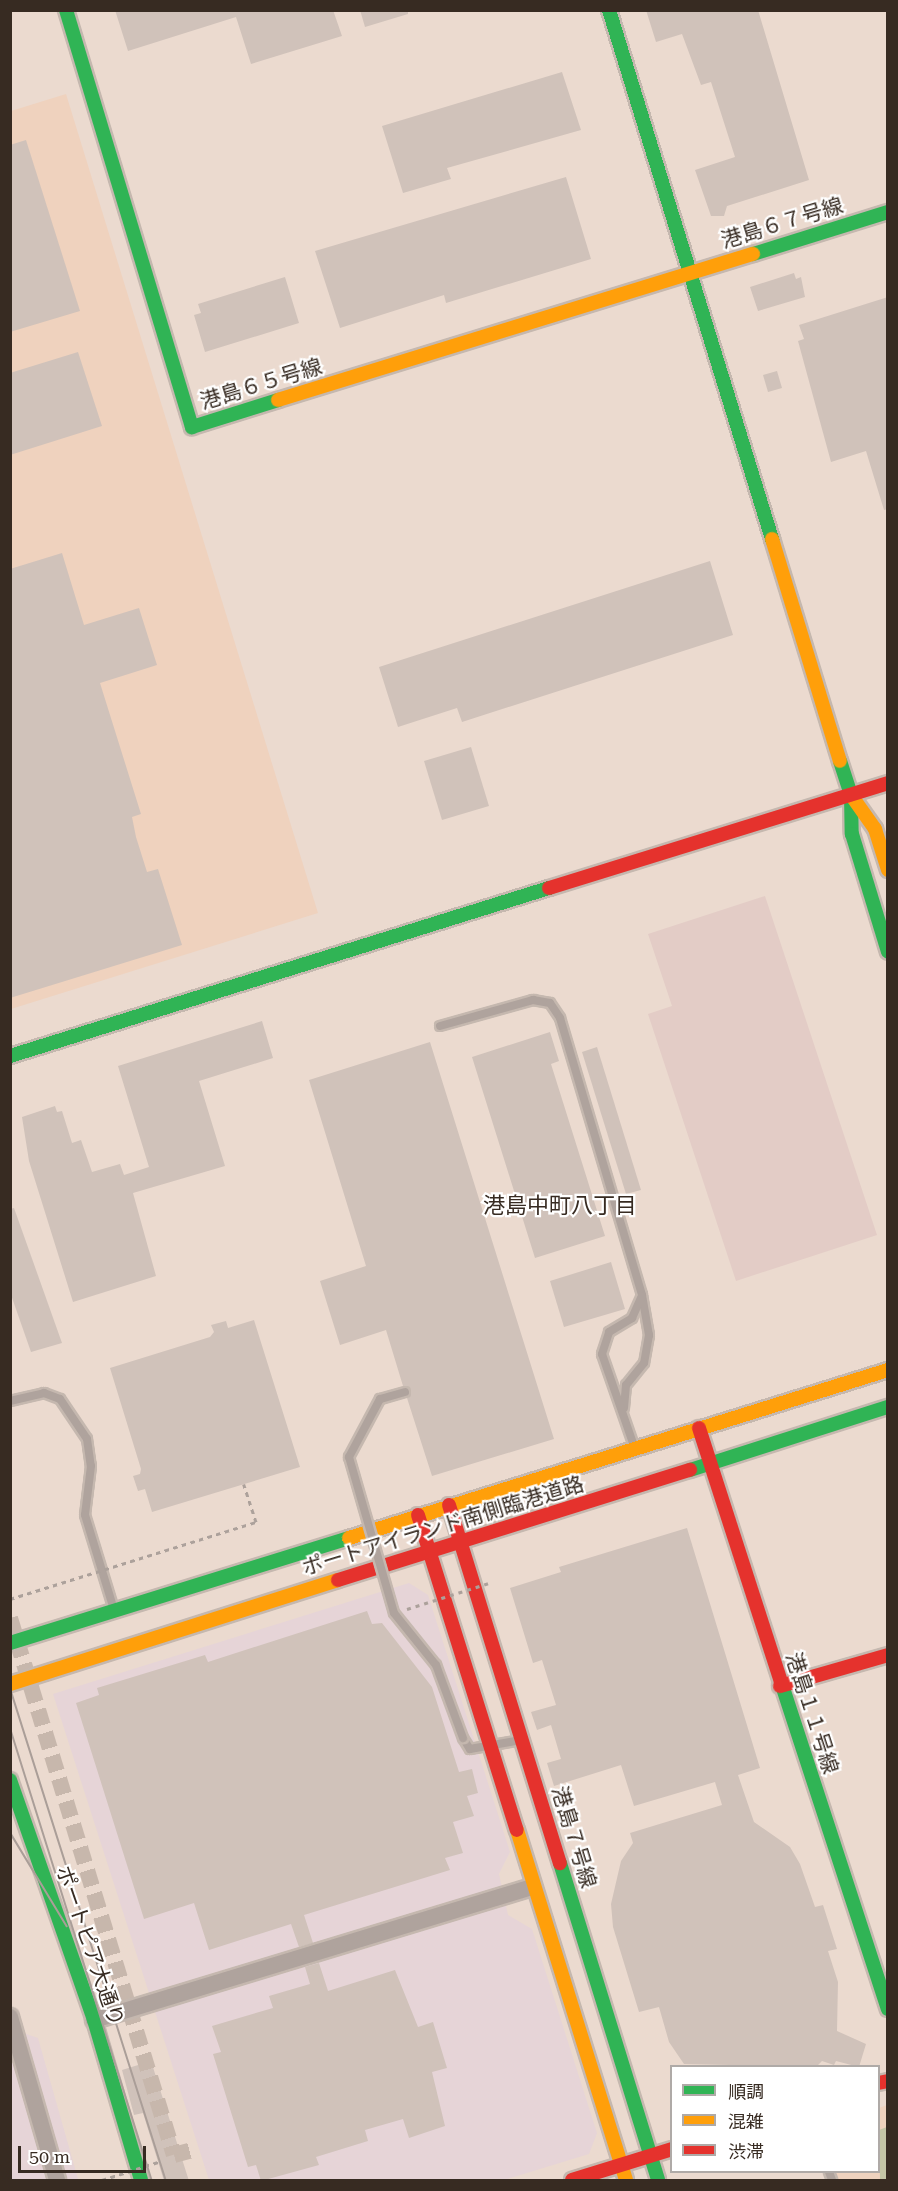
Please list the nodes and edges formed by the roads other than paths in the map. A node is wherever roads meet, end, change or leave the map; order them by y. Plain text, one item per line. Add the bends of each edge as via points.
1 (66, 10) edge
2 (609, 10) edge
3 (888, 212) edge
4 (689, 274) junction
5 (888, 783) edge
6 (851, 795) junction
7 (888, 870) edge
8 (888, 952) edge
9 (440, 1026) dead end
10 (10, 1056) edge
11 (642, 1295) junction
12 (888, 1370) edge
13 (405, 1392) dead end
14 (10, 1401) edge
15 (888, 1407) edge
16 (624, 1408) junction
17 (699, 1428) junction
18 (635, 1448) junction
19 (710, 1463) junction
20 (448, 1505) junction
21 (418, 1515) junction
22 (461, 1544) junction
23 (430, 1552) junction
24 (114, 1610) junction
25 (10, 1643) edge
26 (888, 1655) edge
27 (10, 1684) edge
28 (780, 1686) junction
29 (521, 1740) junction
30 (491, 1748) junction
31 (10, 1780) edge
32 (532, 1887) junction
33 (888, 2009) edge
34 (10, 2017) edge
35 (94, 2020) junction
36 (123, 2128) junction
37 (670, 2150) edge
38 (651, 2156) junction
39 (621, 2165) junction
40 (122, 2170) dead end
41 (57, 2181) edge
42 (141, 2181) edge
43 (572, 2181) edge
44 (626, 2181) edge
45 (658, 2181) edge

1 - 4 street, 港島６５号線 via 192,428
2 - 4 street
3 - 4 street, 港島６７号線
4 - 6 street
5 - 6 street
6 - 7 street via 875,829
6 - 8 street via 852,834
6 - 10 street
9 - 11 lane via 533,1000 550,1003 560,1018
11 - 16 lane via 649,1335 644,1362 626,1385
11 - 16 lane via 632,1318 609,1332 602,1354 606,1374
12 - 17 street, ポートアイランド南側臨港道路
13 - 30 lane, bridge via 380,1399 349,1457 394,1613 436,1665 470,1749
14 - 24 lane via 44,1393 60,1399 87,1439 91,1466 85,1515
15 - 19 street, ポートアイランド南側臨港道路
16 - 18 lane
17 - 18 street, ポートアイランド南側臨港道路
17 - 19 street, 港島１１号線
18 - 20 street, ポートアイランド南側臨港道路
19 - 22 street, ポートアイランド南側臨港道路
19 - 28 street, 港島１１号線
20 - 21 street, ポートアイランド南側臨港道路
20 - 22 street, 港島７号線
21 - 23 street
21 - 24 street, ポートアイランド南側臨港道路
22 - 23 street, ポートアイランド南側臨港道路
22 - 29 street, 港島７号線
23 - 27 street, ポートアイランド南側臨港道路
23 - 30 street
24 - 25 street, ポートアイランド南側臨港道路
26 - 28 street
28 - 33 street, 港島１１号線
29 - 30 lane
29 - 38 street, 港島７号線
30 - 32 street
31 - 35 street, ポートピア大通り
32 - 35 street
32 - 39 street
34 - 41 street
35 - 36 street, ポートピア大通り
36 - 40 street, ポートピア大通り
36 - 42 street, ポートピア大通り
37 - 38 street
38 - 39 street
38 - 45 street, 港島７号線
39 - 43 street
39 - 44 street

